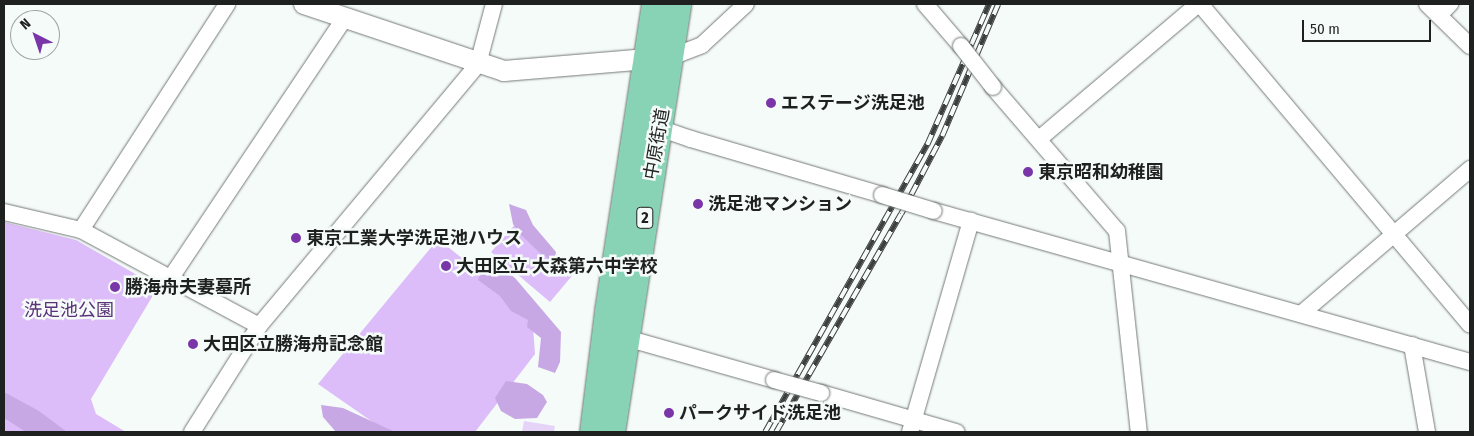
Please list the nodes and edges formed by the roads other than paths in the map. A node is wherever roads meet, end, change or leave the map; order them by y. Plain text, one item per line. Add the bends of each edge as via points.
1 (227, 4) edge
2 (304, 4) edge
3 (494, 4) edge
4 (654, 4) edge
5 (678, 4) edge
6 (746, 4) edge
7 (925, 4) edge
8 (1199, 4) edge
9 (1439, 8) edge
10 (344, 18) junction
11 (1470, 46) edge
12 (671, 57) junction
13 (645, 58) junction
14 (478, 64) junction
15 (641, 94) junction
16 (659, 128) junction
17 (1039, 139) junction
18 (1470, 169) edge
19 (4, 212) edge
20 (971, 222) junction
21 (81, 230) junction
22 (1393, 234) junction
23 (1123, 263) junction
24 (170, 279) junction
25 (1301, 314) junction
26 (1470, 325) edge
27 (259, 326) junction
28 (626, 338) junction
29 (1412, 345) junction
30 (1470, 362) edge
31 (912, 426) edge
32 (192, 432) edge
33 (592, 432) edge
34 (612, 432) edge
35 (956, 432) edge
36 (1139, 432) edge
37 (1427, 432) edge

1 - 21 street
2 - 10 street
3 - 14 street
4 - 13 main road, 中原街道 / 2
5 - 12 main road, 中原街道 / 2
6 - 12 street via 702,45
7 - 17 street, bridge
8 - 17 street
8 - 22 street
9 - 11 street
10 - 14 street
10 - 24 street
12 - 13 street
12 - 16 main road, 中原街道 / 2
13 - 14 street via 504,71
13 - 15 main road, 中原街道 / 2
14 - 27 street
15 - 16 street via 643,107
15 - 33 main road, 中原街道 / 2 via 607,311
16 - 20 street, bridge
16 - 28 main road, 中原街道 / 2
17 - 23 street via 1117,231
18 - 22 street
19 - 21 street
20 - 23 street
20 - 31 street
21 - 24 street
22 - 25 street
22 - 26 street
23 - 25 street
23 - 36 street
24 - 27 street
25 - 29 street
27 - 32 street
28 - 31 street, bridge via 821,394
28 - 34 main road, 中原街道 / 2
29 - 30 street
29 - 37 street
31 - 35 street

